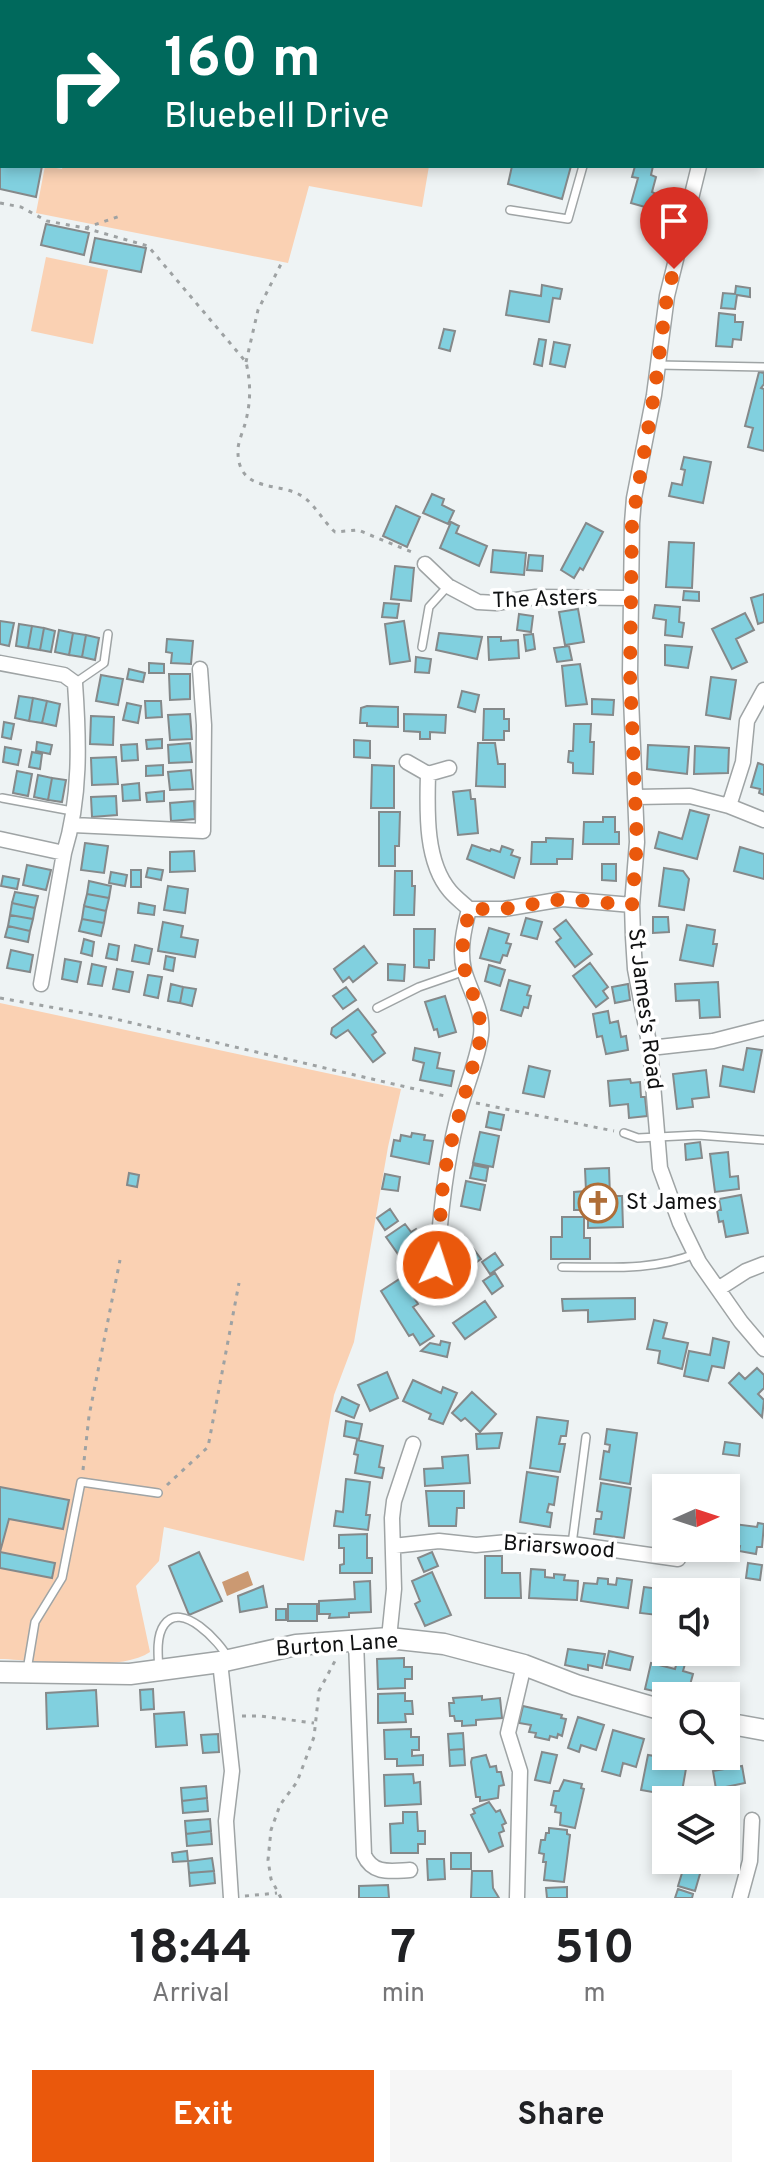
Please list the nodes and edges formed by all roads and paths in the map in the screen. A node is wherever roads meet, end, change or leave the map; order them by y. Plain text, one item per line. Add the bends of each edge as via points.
1 (582, 168) edge
2 (699, 168) edge
3 (0, 203) edge
4 (510, 210) dead end
5 (123, 215) dead end
6 (85, 228) junction
7 (282, 262) dead end
8 (246, 362) junction
9 (658, 365) junction
10 (764, 367) edge
11 (425, 564) joint
12 (448, 586) junction
13 (630, 598) junction
14 (108, 634) dead end
15 (422, 647) dead end
16 (0, 663) edge
17 (200, 669) dead end
18 (75, 683) junction
19 (764, 690) edge
20 (407, 762) dead end
21 (449, 768) dead end
22 (428, 774) junction
23 (636, 797) junction
24 (2, 798) edge
25 (729, 806) junction
26 (74, 818) junction
27 (764, 820) edge
28 (0, 839) edge
29 (64, 853) junction
30 (632, 905) junction
31 (469, 909) junction
32 (465, 971) junction
33 (41, 984) dead end
34 (0, 998) edge
35 (377, 1008) dead end
36 (764, 1028) edge
37 (650, 1048) junction
38 (462, 1100) junction
39 (624, 1133) joint
40 (659, 1138) junction
41 (764, 1140) edge
42 (695, 1254) junction
43 (120, 1260) dead end
44 (764, 1264) edge
45 (437, 1265) dead end
46 (562, 1267) dead end
47 (239, 1283) dead end
48 (718, 1289) junction
49 (764, 1349) edge
50 (586, 1437) dead end
51 (413, 1444) dead end
52 (81, 1482) junction
53 (158, 1493) joint
54 (572, 1544) junction
55 (393, 1546) junction
56 (652, 1555) edge
57 (389, 1638) junction
58 (356, 1641) junction
59 (224, 1661) junction
60 (524, 1665) junction
61 (159, 1670) junction
62 (0, 1672) edge
63 (27, 1672) junction
64 (652, 1707) edge
65 (226, 1717) junction
66 (315, 1723) junction
67 (740, 1726) edge
68 (764, 1730) edge
69 (752, 1820) dead end
70 (410, 1870) dead end
71 (277, 1893) junction
72 (231, 1897) edge
73 (281, 1898) edge
74 (517, 1898) edge
75 (740, 1898) edge

1 - 4 lane via 568,219
2 - 9 street, St James's Road via 667,296
3 - 6 path via 47,221
5 - 6 path
6 - 8 path via 148,246
7 - 8 path via 258,310
8 - 11 path via 251,385 238,448 242,469 258,485 306,499 335,532 358,530 423,556
9 - 10 lane
9 - 13 street, St James's Road via 634,498
11 - 12 street, The Asters
12 - 13 street, The Asters via 468,598 496,603 536,597
12 - 15 lane via 429,607
13 - 23 street, St James's Road
14 - 18 lane via 104,663
16 - 18 street via 64,675
17 - 26 street via 203,831
18 - 26 street
19 - 25 street via 747,721 740,777
20 - 22 street
21 - 22 street
22 - 31 street via 435,861 449,890
23 - 25 street via 690,796
23 - 30 street, St James's Road
24 - 26 lane
25 - 27 street
26 - 29 street
28 - 29 street
29 - 33 street
30 - 31 street via 563,899
30 - 37 street, St James's Road via 635,969
31 - 32 street via 462,950
32 - 35 lane
32 - 38 street via 481,1024
34 - 38 path via 111,1018
36 - 37 street
37 - 40 street, St James's Road
38 - 39 path
38 - 45 street via 442,1193
39 - 40 lane
40 - 41 lane
40 - 42 street, St James's Road via 668,1197
42 - 46 lane via 637,1267
42 - 48 street, St James's Road
43 - 52 path
44 - 48 street
47 - 53 path via 208,1447
48 - 49 street, St James's Road
50 - 54 lane
51 - 55 street via 394,1501
52 - 53 lane
52 - 63 lane via 62,1578 35,1622
54 - 55 street, Briarswood via 439,1541
54 - 56 street, Briarswood
55 - 57 street
57 - 58 street, Burton Lane
57 - 60 street, Burton Lane via 444,1644
58 - 59 street, Burton Lane via 296,1645
58 - 66 path via 341,1650 319,1691
58 - 70 street via 364,1855 380,1870
59 - 61 street, Burton Lane
59 - 61 lane via 222,1646 199,1625 179,1618 162,1627
59 - 65 street
60 - 64 street, Burton Lane
60 - 74 street via 508,1733 520,1771
61 - 63 street, Burton Lane
62 - 63 street, Burton Lane
65 - 66 path
65 - 72 street via 232,1771 226,1821
66 - 71 path via 297,1782 271,1830 268,1860
67 - 68 street
69 - 75 street via 750,1861
71 - 72 path
71 - 73 path

